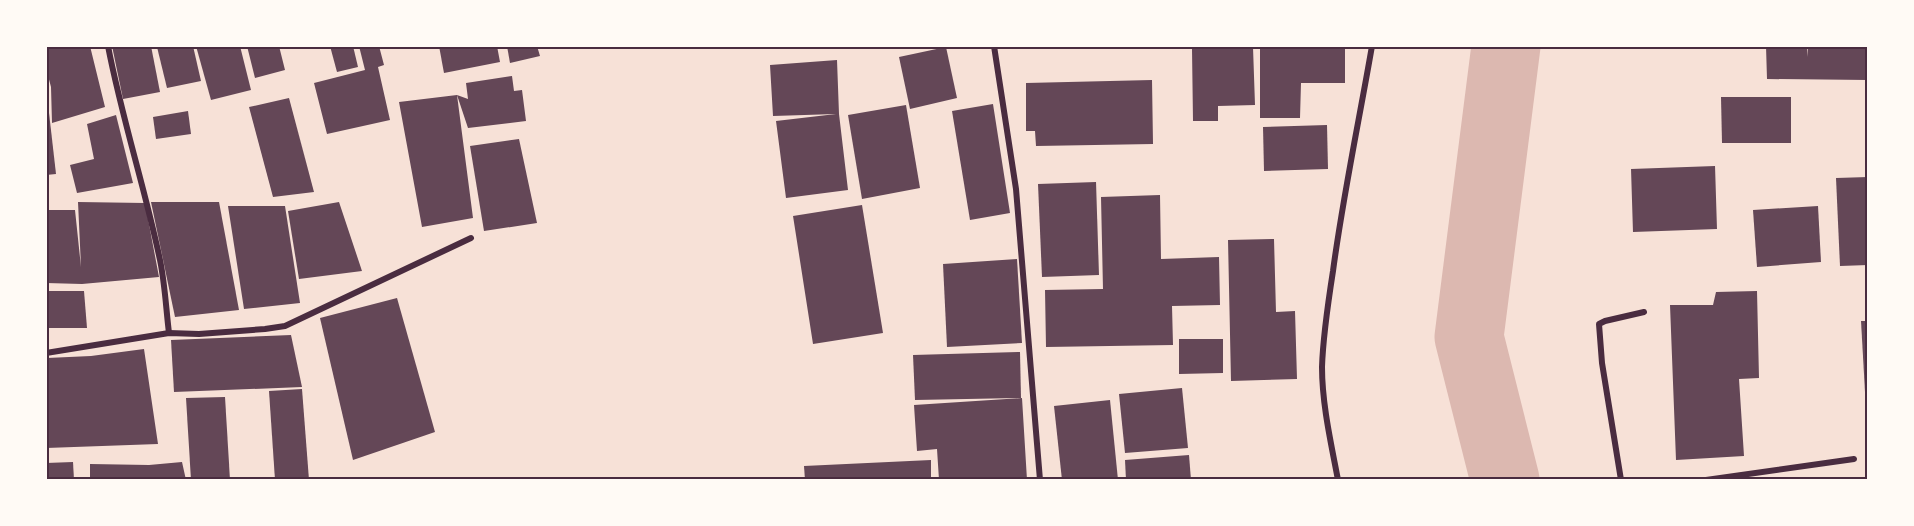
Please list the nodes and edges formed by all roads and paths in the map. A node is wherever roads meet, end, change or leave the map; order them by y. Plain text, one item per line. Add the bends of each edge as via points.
1 (108, 46) edge
2 (993, 46) edge
3 (1372, 46) edge
4 (471, 238) dead end
5 (1644, 312) dead end
6 (169, 333) junction
7 (46, 353) edge
8 (1854, 459) dead end
9 (1040, 480) edge
10 (1338, 480) edge
11 (1621, 480) edge
12 (1706, 480) edge

1 - 6 street via 160,262
2 - 9 street via 1016,189
3 - 10 street via 1324,333 1324,394
4 - 6 street via 285,326
5 - 11 street via 1599,324
6 - 7 street
8 - 12 street

